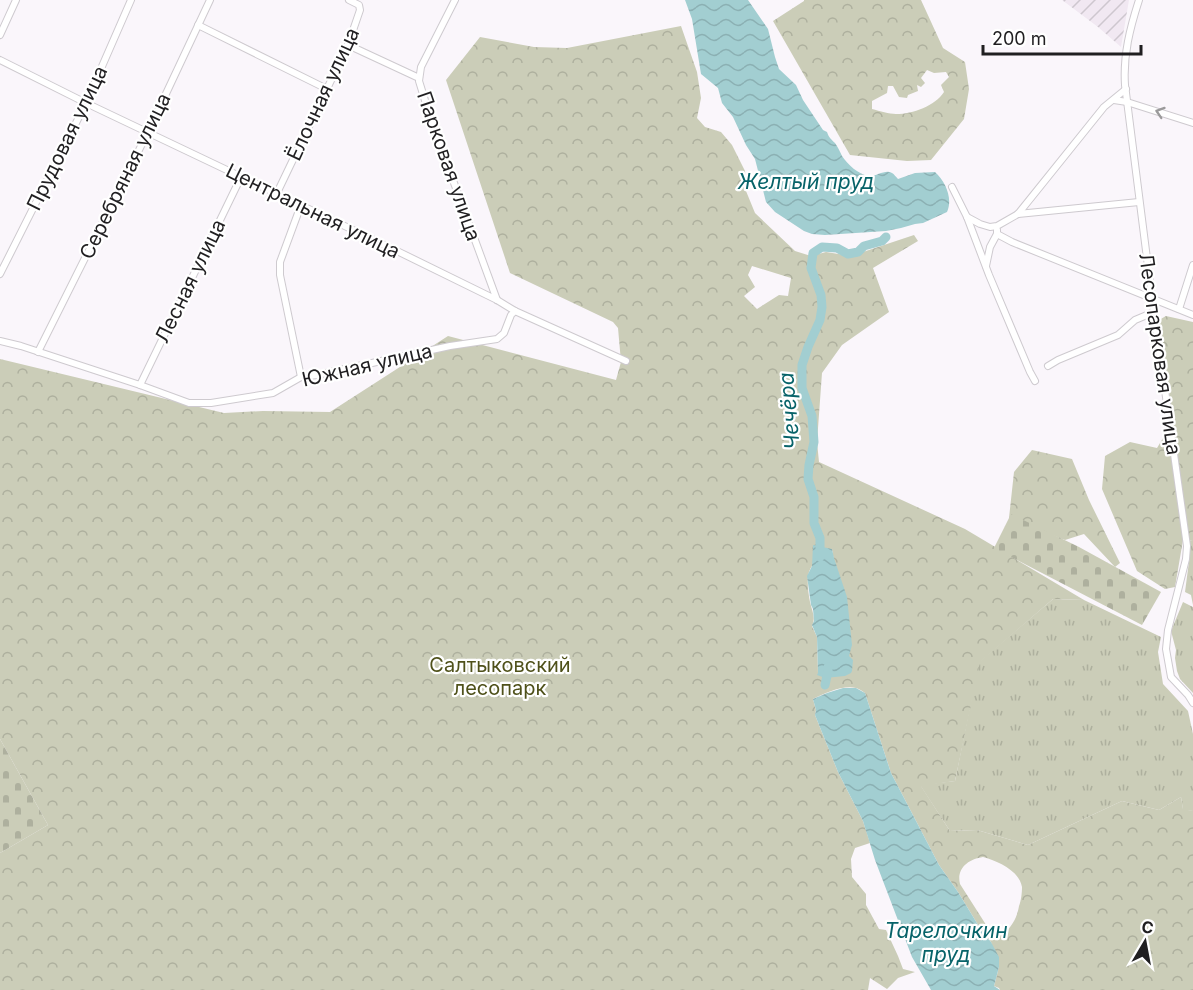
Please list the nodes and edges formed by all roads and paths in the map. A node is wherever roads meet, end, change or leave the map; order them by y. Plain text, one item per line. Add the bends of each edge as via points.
1 (16, 0) edge
2 (131, 0) edge
3 (210, 0) edge
4 (349, 0) edge
5 (455, 0) edge
6 (1139, 0) edge
7 (198, 25) junction
8 (0, 35) edge
9 (348, 45) junction
10 (0, 60) edge
11 (419, 78) junction
12 (327, 89) junction
13 (1126, 89) junction
14 (1114, 100) junction
15 (1127, 102) junction
16 (86, 103) junction
17 (1193, 123) edge
18 (148, 132) junction
19 (241, 177) junction
20 (952, 186) dead end
21 (277, 194) junction
22 (1139, 202) junction
23 (302, 205) junction
24 (1018, 214) junction
25 (967, 217) junction
26 (997, 230) junction
27 (1193, 266) edge
28 (986, 267) junction
29 (0, 274) edge
30 (1152, 298) junction
31 (496, 300) junction
32 (1179, 309) junction
33 (515, 311) junction
34 (1154, 312) junction
35 (1193, 315) edge
36 (0, 341) edge
37 (38, 352) junction
38 (626, 361) dead end
39 (1048, 366) dead end
40 (301, 377) junction
41 (1035, 381) dead end
42 (140, 385) junction
43 (1193, 704) edge

1 - 8 street
2 - 16 street, Прудовая улица
3 - 7 street, Серебряная улица
4 - 9 street, Ёлочная улица via 359,5 360,10
5 - 11 street, Парковая улица
6 - 13 street, Лесопарковая улица via 1126,54
7 - 12 street
7 - 18 street, Серебряная улица
9 - 11 street
9 - 12 street, Ёлочная улица
10 - 16 street, Центральная улица
11 - 31 street, Парковая улица
12 - 21 street, Ёлочная улица
13 - 14 street
13 - 15 street, Лесопарковая улица
14 - 15 street
14 - 24 street via 1104,107
17 -> 15 street
15 - 22 street, Лесопарковая улица
16 - 18 street, Центральная улица
16 - 29 street, Прудовая улица
18 - 19 street, Центральная улица
18 - 37 street, Серебряная улица
19 - 21 street, Центральная улица
19 - 42 street, Лесная улица
20 - 25 street
21 - 23 street, Центральная улица
22 - 24 street
22 - 30 street, Лесопарковая улица
23 - 31 street, Центральная улица
23 - 40 street via 280,262
24 - 26 street
25 - 26 street
25 - 28 street
26 - 28 street
26 - 30 street via 1012,242
27 - 32 street
28 - 41 street
30 - 32 street
30 - 34 street, Лесопарковая улица
31 - 33 street, Центральная улица
32 - 35 street
33 - 38 street, Центральная улица
33 - 40 street, Южная улица via 497,339
34 - 39 street via 1135,320 1118,335
34 - 43 street, Лесопарковая улица via 1187,546 1166,649 1171,677
36 - 37 street, Южная улица
37 - 42 street, Южная улица
40 - 42 street, Южная улица via 273,393 211,403 189,403

